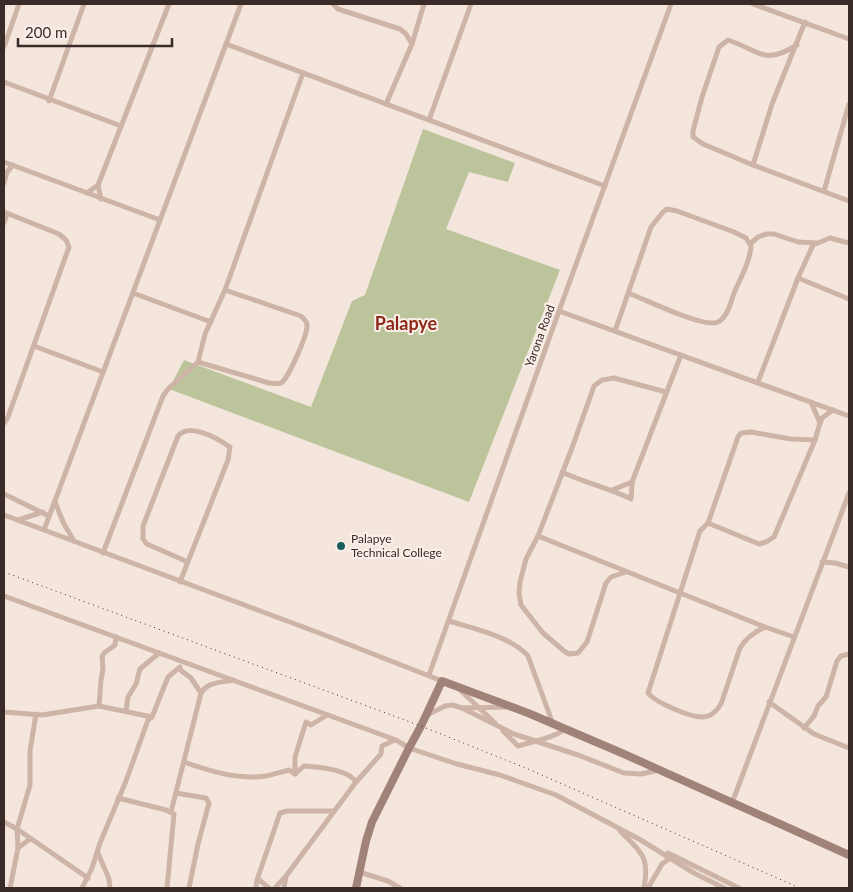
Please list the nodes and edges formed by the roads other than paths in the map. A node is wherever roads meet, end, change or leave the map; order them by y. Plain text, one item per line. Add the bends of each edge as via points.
1 (19, 4) edge
2 (84, 4) edge
3 (169, 4) edge
4 (241, 4) edge
5 (333, 4) edge
6 (424, 4) edge
7 (471, 4) edge
8 (671, 4) edge
9 (753, 4) edge
10 (805, 22) junction
11 (849, 39) edge
12 (226, 44) junction
13 (412, 44) junction
14 (797, 45) junction
15 (4, 46) edge
16 (303, 73) junction
17 (4, 82) edge
18 (48, 101) junction
19 (386, 104) junction
20 (849, 104) edge
21 (429, 120) junction
22 (120, 126) junction
23 (4, 162) edge
24 (13, 165) junction
25 (753, 165) junction
26 (4, 182) edge
27 (98, 185) junction
28 (605, 186) junction
29 (824, 191) junction
30 (87, 193) junction
31 (101, 198) junction
32 (849, 200) edge
33 (6, 213) edge
34 (160, 220) junction
35 (4, 223) edge
36 (816, 242) junction
37 (849, 243) edge
38 (750, 244) junction
39 (798, 278) junction
40 (225, 290) junction
41 (133, 293) junction
42 (628, 293) junction
43 (849, 299) edge
44 (559, 311) junction
45 (211, 322) junction
46 (615, 331) junction
47 (34, 346) junction
48 (681, 355) junction
49 (198, 362) junction
50 (103, 372) junction
51 (758, 382) junction
52 (666, 392) junction
53 (811, 402) junction
54 (833, 410) junction
55 (849, 416) edge
56 (4, 423) edge
57 (820, 423) junction
58 (815, 440) junction
59 (562, 472) junction
60 (632, 482) junction
61 (612, 490) junction
62 (849, 493) edge
63 (4, 494) edge
64 (54, 504) junction
65 (43, 512) junction
66 (4, 515) edge
67 (49, 516) junction
68 (18, 520) junction
69 (708, 523) junction
70 (44, 530) junction
71 (538, 536) junction
72 (74, 542) junction
73 (103, 553) junction
74 (188, 562) junction
75 (822, 562) junction
76 (849, 567) edge
77 (626, 572) junction
78 (180, 582) junction
79 (680, 592) junction
80 (4, 596) edge
81 (449, 621) junction
82 (764, 627) junction
83 (116, 637) junction
84 (794, 637) junction
85 (159, 653) junction
86 (849, 654) edge
87 (183, 662) junction
88 (179, 668) junction
89 (429, 675) junction
90 (234, 680) junction
91 (442, 681) junction
92 (457, 687) junction
93 (201, 693) junction
94 (769, 702) junction
95 (99, 706) junction
96 (478, 706) junction
97 (462, 708) junction
98 (515, 708) junction
99 (126, 711) junction
100 (4, 712) edge
101 (36, 714) junction
102 (327, 715) junction
103 (426, 716) junction
104 (152, 717) junction
105 (553, 724) junction
106 (499, 727) junction
107 (804, 728) junction
108 (566, 729) junction
109 (396, 740) junction
110 (536, 741) junction
111 (409, 748) junction
112 (849, 748) edge
113 (184, 762) junction
114 (660, 770) junction
115 (295, 774) junction
116 (356, 782) junction
117 (176, 793) junction
118 (118, 798) junction
119 (732, 803) junction
120 (333, 811) junction
121 (171, 812) junction
122 (4, 822) edge
123 (615, 826) junction
124 (17, 829) junction
125 (30, 839) junction
126 (18, 848) junction
127 (659, 851) junction
128 (98, 853) junction
129 (849, 855) edge
130 (670, 858) junction
131 (359, 872) junction
132 (286, 876) junction
133 (88, 878) junction
134 (258, 879) junction
135 (10, 888) edge
136 (82, 888) edge
137 (110, 888) edge
138 (167, 888) edge
139 (189, 888) edge
140 (256, 888) edge
141 (269, 888) edge
142 (275, 888) edge
143 (284, 888) edge
144 (356, 888) edge
145 (400, 888) edge
146 (646, 888) edge
147 (724, 888) edge
148 (739, 888) edge

1 - 15 street
2 - 18 street
3 - 22 street
4 - 12 street
5 - 13 street via 338,9 400,29
6 - 13 street
7 - 21 street
8 - 28 street, Yarona Road
9 - 10 street
10 - 11 street
10 - 14 street
12 - 16 street
12 - 34 street
13 - 19 street
14 - 25 street via 772,104
14 - 25 street via 772,56 728,40 717,52 692,131 693,137
16 - 19 street
16 - 40 street
17 - 18 street
18 - 22 street
19 - 21 street
20 - 29 street
21 - 28 street
22 - 27 street
23 - 24 street
24 - 26 street
24 - 30 street
25 - 29 street
27 - 30 street
27 - 31 street
28 - 44 street, Yarona Road
29 - 32 street
30 - 31 street
31 - 34 street
33 - 35 street
33 - 47 street via 59,234 68,247
34 - 41 street
36 - 37 street via 830,238
36 - 38 street via 798,242 766,234
36 - 39 street
38 - 42 street via 743,272 723,319 718,322 706,323
38 - 42 street via 734,232 667,209 651,227
39 - 43 street
39 - 51 street
40 - 45 street
40 - 49 street via 301,316 307,326 299,349 279,384
41 - 45 street
41 - 50 street
42 - 46 street
44 - 46 street
44 - 81 street, Yarona Road
45 - 49 street
46 - 48 street
47 - 50 street
47 - 56 street
48 - 51 street
48 - 52 street
49 - 73 street via 163,396
50 - 64 street
51 - 53 street
52 - 59 street via 622,380 602,380 594,386
52 - 60 street
53 - 54 street
53 - 57 street
54 - 55 street
54 - 57 street
57 - 58 street
58 - 69 street via 751,432 741,434
58 - 69 street via 771,540 759,544
59 - 61 street
59 - 71 street
60 - 61 street
60 - 61 street via 631,499
62 - 75 street
63 - 65 street
64 - 65 street
64 - 67 street
64 - 72 street
65 - 67 street
65 - 68 street
66 - 68 street
67 - 70 street
68 - 70 street
69 - 79 street via 700,531
70 - 72 street
71 - 77 street
71 - 77 street via 522,572 521,605 544,633 570,654 578,653 586,645 606,583 611,577
72 - 73 street
73 - 78 street
74 - 74 street via 230,446 187,430 178,436 148,511 142,540
74 - 78 street
75 - 76 street
75 - 84 street
77 - 79 street
78 - 89 street
79 - 82 street
79 - 82 street via 648,691 651,697 671,708 703,717 719,708 740,648 749,636
80 - 83 street
81 - 89 street, Yarona Road
81 - 105 street via 522,648 528,656
82 - 84 street
83 - 85 street
83 - 95 street via 115,645 102,657
84 - 94 street
85 - 87 street
85 - 99 street via 140,670 128,697
86 - 107 street via 837,661 826,697
87 - 88 street
87 - 90 street
88 - 93 street
88 - 104 street via 168,677
89 - 91 street
90 - 93 street via 212,683
90 - 102 street
91 - 92 street
91 - 103 street
92 - 96 street
92 - 98 street
93 - 113 street
94 - 107 street
94 - 119 street
95 - 99 street
95 - 101 street
96 - 97 street
96 - 98 street
96 - 106 street
97 - 103 street via 445,706
97 - 106 street
98 - 105 street
99 - 104 street
100 - 101 street
101 - 124 street via 30,751 30,785
102 - 109 street
102 - 115 street via 311,725 306,722 295,757
103 - 111 street
104 - 118 street via 148,720
105 - 108 street
106 - 110 street
106 - 110 street via 518,746
107 - 112 street
108 - 110 street
108 - 114 street
109 - 111 street
109 - 116 street via 382,746 381,754
110 - 114 street via 624,773
111 - 123 street via 556,795
111 - 131 street via 372,822
113 - 115 street via 235,776 265,776 289,770
113 - 117 street
114 - 119 street
115 - 116 street via 304,766 313,767 344,772
116 - 120 street
117 - 121 street
117 - 139 street via 206,798 210,803
118 - 121 street
118 - 128 street
119 - 129 street
120 - 132 street
120 - 134 street via 280,813
121 - 138 street via 174,818
122 - 124 street
123 - 127 street
123 - 146 street via 639,849 646,867
124 - 125 street
124 - 126 street
125 - 126 street
125 - 133 street
126 - 135 street
127 - 130 street
127 - 148 street
128 - 133 street
128 - 137 street
130 - 146 street
130 - 147 street
131 - 144 street
131 - 145 street
132 - 142 street
132 - 143 street
133 - 136 street
134 - 140 street
134 - 141 street

